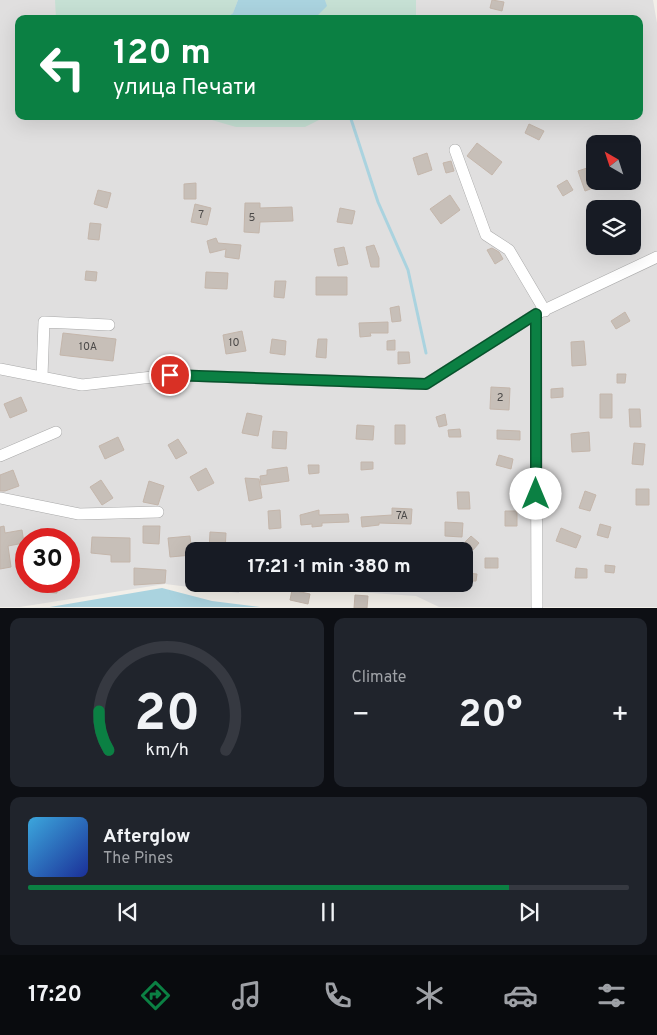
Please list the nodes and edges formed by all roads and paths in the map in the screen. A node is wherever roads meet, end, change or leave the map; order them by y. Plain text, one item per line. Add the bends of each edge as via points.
1 (455, 150) dead end
2 (657, 257) edge
3 (540, 312) junction
4 (109, 325) dead end
5 (0, 369) edge
6 (42, 376) junction
7 (56, 432) dead end
8 (0, 456) edge
9 (0, 498) edge
10 (158, 512) dead end
11 (537, 608) edge

1 - 3 street via 486,235 509,250
2 - 3 street
3 - 6 street via 426,384 170,375 82,385
3 - 11 street
4 - 6 street via 44,322
5 - 6 street
7 - 8 street
9 - 10 street via 78,514

